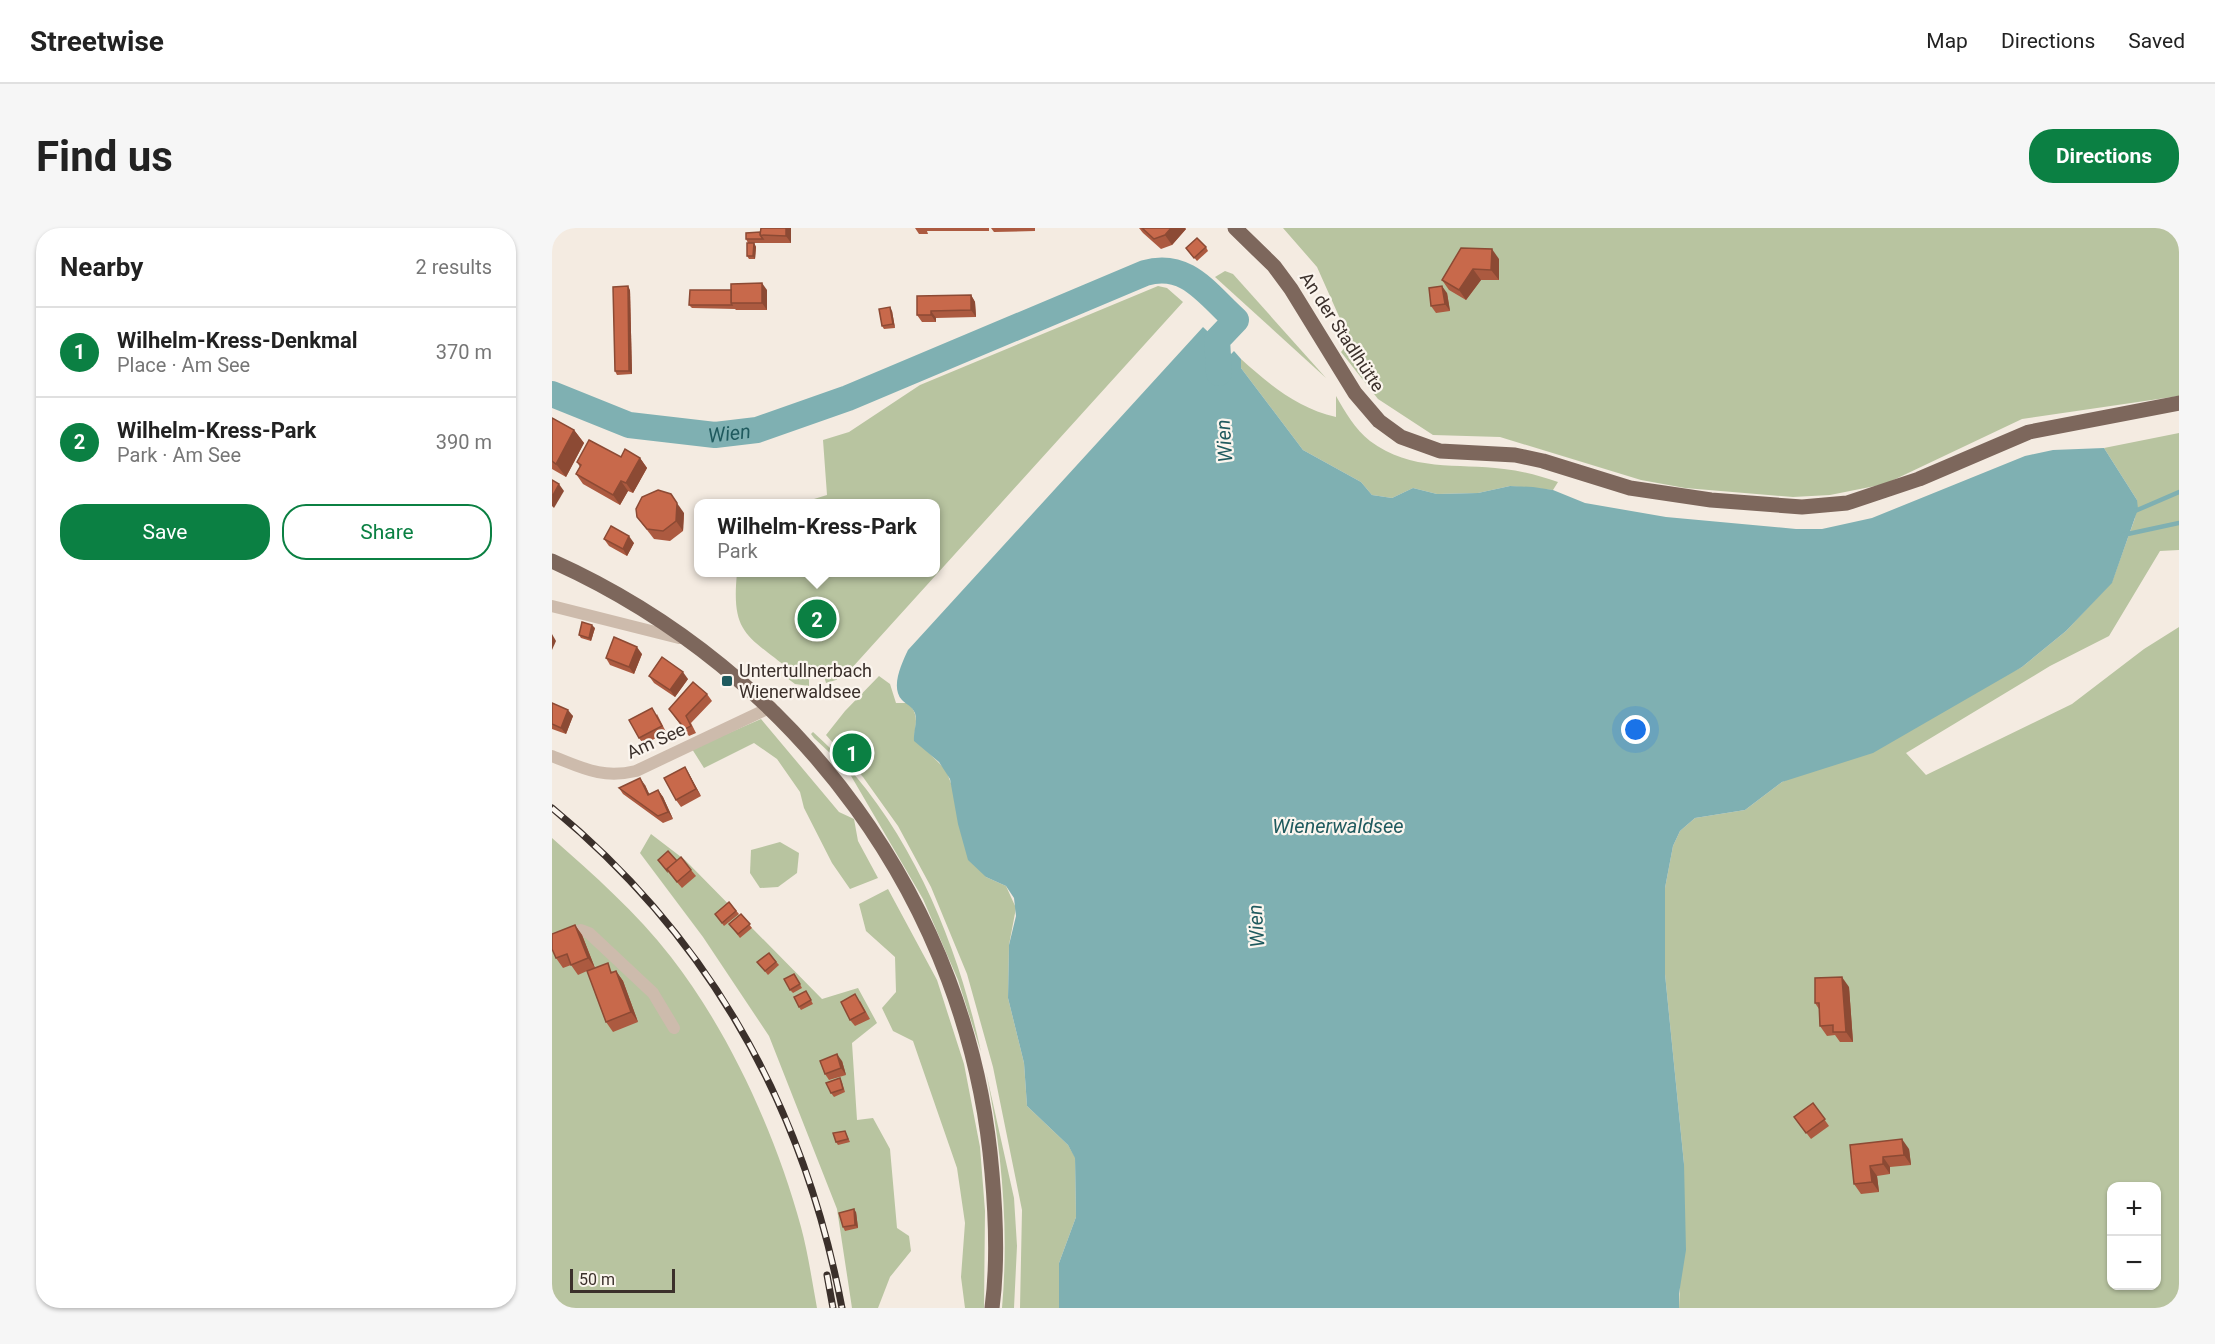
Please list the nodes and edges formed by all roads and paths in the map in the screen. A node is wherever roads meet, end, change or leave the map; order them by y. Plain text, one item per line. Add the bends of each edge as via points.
1 (1235, 228) edge
2 (2179, 403) edge
3 (552, 561) edge
4 (552, 606) edge
5 (693, 642) junction
6 (771, 708) junction
7 (552, 756) edge
8 (552, 942) edge
9 (674, 1028) dead end
10 (992, 1308) edge

1 - 2 main road, An der Stadlhütte via 1274,266 1291,289 1355,393 1379,421 1401,437 1440,451 1496,453 1543,461 1655,492 1722,501 1825,507 1865,499 2029,432
3 - 5 main road via 616,592
4 - 5 street
5 - 6 main road
6 - 7 street, Am See via 636,771 614,776
6 - 10 main road via 823,764 891,860 923,919 955,994 978,1073 990,1146 995,1215
8 - 9 street via 581,930 590,933 653,993

